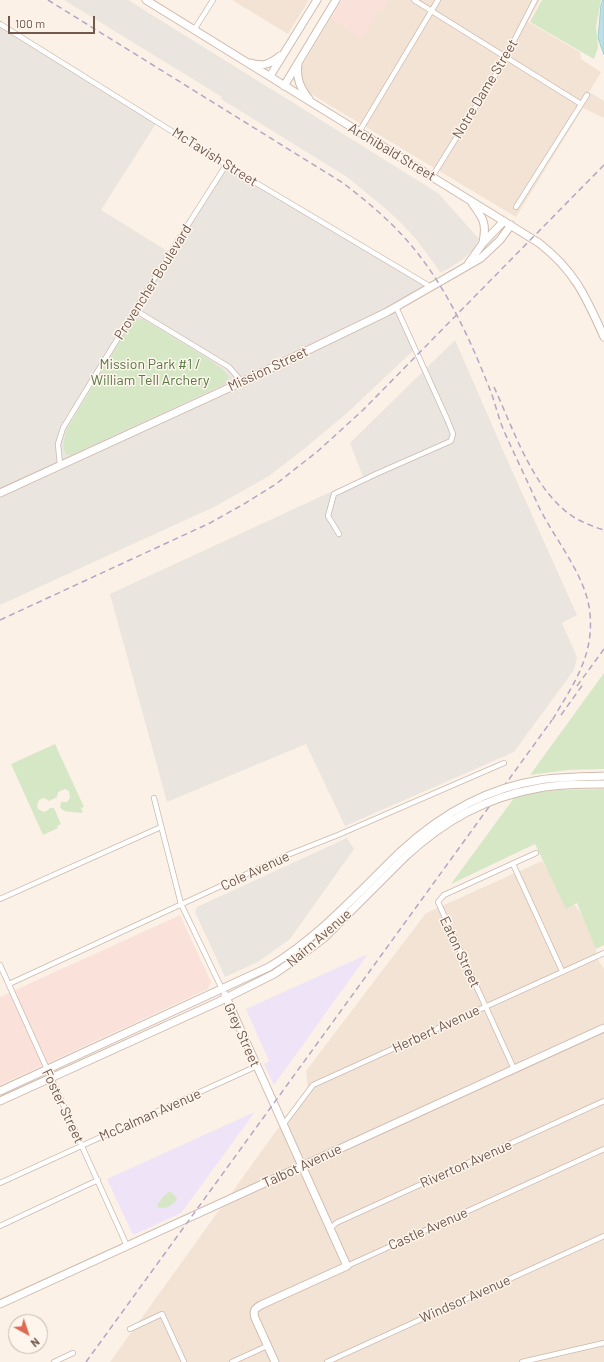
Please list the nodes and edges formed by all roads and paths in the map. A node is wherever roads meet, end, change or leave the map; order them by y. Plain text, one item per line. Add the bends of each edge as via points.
1 (146, 0) edge
2 (213, 0) edge
3 (317, 0) edge
4 (336, 0) edge
5 (414, 0) edge
6 (438, 0) edge
7 (536, 0) edge
8 (432, 11) junction
9 (0, 24) edge
10 (194, 30) junction
11 (284, 52) junction
12 (505, 57) junction
13 (244, 62) junction
14 (299, 62) junction
15 (270, 76) junction
16 (284, 86) junction
17 (587, 95) dead end
18 (313, 104) junction
19 (581, 104) junction
20 (359, 132) junction
21 (226, 165) junction
22 (432, 177) junction
23 (469, 200) junction
24 (516, 207) dead end
25 (504, 221) junction
26 (511, 225) junction
27 (483, 243) junction
28 (466, 265) junction
29 (431, 287) junction
30 (396, 307) junction
31 (135, 310) junction
32 (604, 337) edge
33 (242, 382) junction
34 (60, 465) junction
35 (0, 493) edge
36 (339, 534) dead end
37 (504, 763) dead end
38 (604, 776) edge
39 (604, 784) edge
40 (154, 798) dead end
41 (160, 827) junction
42 (536, 853) dead end
43 (402, 855) junction
44 (513, 864) junction
45 (0, 899) edge
46 (181, 904) junction
47 (604, 953) edge
48 (0, 965) edge
49 (562, 971) junction
50 (9, 984) junction
51 (222, 989) junction
52 (226, 998) junction
53 (485, 1006) junction
54 (162, 1016) junction
55 (157, 1028) junction
56 (604, 1028) edge
57 (111, 1040) junction
58 (113, 1049) junction
59 (257, 1066) junction
60 (47, 1069) junction
61 (514, 1070) junction
62 (51, 1078) junction
63 (0, 1091) edge
64 (0, 1101) edge
65 (604, 1101) edge
66 (283, 1125) junction
67 (82, 1145) junction
68 (604, 1149) edge
69 (301, 1166) junction
70 (98, 1180) junction
71 (0, 1183) edge
72 (0, 1226) edge
73 (330, 1229) junction
74 (604, 1236) edge
75 (127, 1246) junction
76 (347, 1266) junction
77 (0, 1304) edge
78 (130, 1329) dead end
79 (604, 1344) edge
80 (268, 1346) junction
81 (73, 1353) dead end
82 (54, 1362) edge
83 (184, 1362) edge
84 (232, 1362) edge
85 (275, 1362) edge
86 (327, 1362) edge
87 (522, 1362) edge

1 - 10 main road, Archibald Street
2 - 10 street
3 - 11 main road
4 - 14 main road
5 - 8 street
6 - 8 street
7 - 12 street, Notre Dame Street
8 - 12 street
8 - 20 street
9 - 21 street, McTavish Street
10 - 13 main road, Archibald Street
11 - 13 main road via 264,65
11 - 15 main road
12 - 19 street
12 - 22 street, Notre Dame Street
13 - 15 main road, Archibald Street
14 - 16 main road
14 - 18 main road via 297,73 300,84 304,94
15 - 16 main road, Archibald Street
16 - 18 main road, Archibald Street
17 - 19 street
18 - 20 main road, Archibald Street
19 - 24 street
20 - 22 main road, Archibald Street
21 - 29 street, McTavish Street
21 - 31 street, Provencher Boulevard
22 - 23 main road, Archibald Street
23 - 25 main road, Archibald Street
23 - 27 main road via 484,220
25 - 26 main road, Archibald Street
25 - 27 main road, Mission Street
26 - 28 main road, Mission Street via 488,252
26 - 32 main road, Archibald Street via 547,249 569,271
27 - 28 main road, Mission Street
28 - 29 main road, Mission Street
29 - 30 main road, Mission Street
30 - 33 main road, Mission Street
30 - 36 street via 453,434 451,441 334,494 328,516
31 - 33 street via 229,367
31 - 34 street, Provencher Boulevard via 63,428 58,444
33 - 34 main road, Mission Street
34 - 35 main road, Mission Street
37 - 46 street, Cole Avenue via 290,854
38 - 43 main road, Nairn Avenue, bridge via 538,780 493,792 441,818 420,834
39 - 43 main road, Nairn Avenue, bridge via 539,788 496,799 445,824
40 - 41 street, Grey Street
41 - 45 street
41 - 46 street, Grey Street
42 - 44 street
43 - 51 main road, Nairn Avenue via 300,947 269,967
43 - 52 main road, Nairn Avenue via 337,925 306,952 274,974
44 - 49 street
44 - 53 street, Eaton Street via 438,900
46 - 50 street, Cole Avenue
46 - 51 street, Grey Street
47 - 49 street, Herbert Avenue
48 - 50 street, Foster Street
49 - 53 street, Herbert Avenue
50 - 60 street, Foster Street
51 - 52 main road, Grey Street
51 - 54 main road, Nairn Avenue
52 - 55 main road, Nairn Avenue
52 - 59 main road, Grey Street
53 - 61 street, Eaton Street
53 - 66 street, Herbert Avenue via 313,1085
54 - 55 main road
54 - 57 main road, Nairn Avenue
55 - 58 main road, Nairn Avenue
56 - 61 main road, Talbot Avenue
57 - 58 main road
57 - 60 main road, Nairn Avenue
58 - 62 main road, Nairn Avenue
59 - 66 main road, Grey Street
59 - 67 street, McCalman Avenue
60 - 62 street, Foster Street
60 - 63 main road, Nairn Avenue
61 - 69 main road, Talbot Avenue
62 - 64 main road, Nairn Avenue
62 - 67 street, Foster Street
65 - 73 street, Riverton Avenue via 336,1223
66 - 69 main road, Grey Street
67 - 70 street, Foster Street
67 - 71 street, McCalman Avenue
68 - 76 street, Castle Avenue
69 - 73 main road, Grey Street
69 - 75 main road, Talbot Avenue
70 - 72 street
70 - 75 street, Foster Street
73 - 76 main road, Grey Street
74 - 86 street, Windsor Avenue
75 - 77 main road, Talbot Avenue
76 - 80 main road, Castle Avenue via 261,1305 254,1311
78 - 83 street via 162,1314
79 - 87 street
80 - 84 street
80 - 85 main road
81 - 82 street

